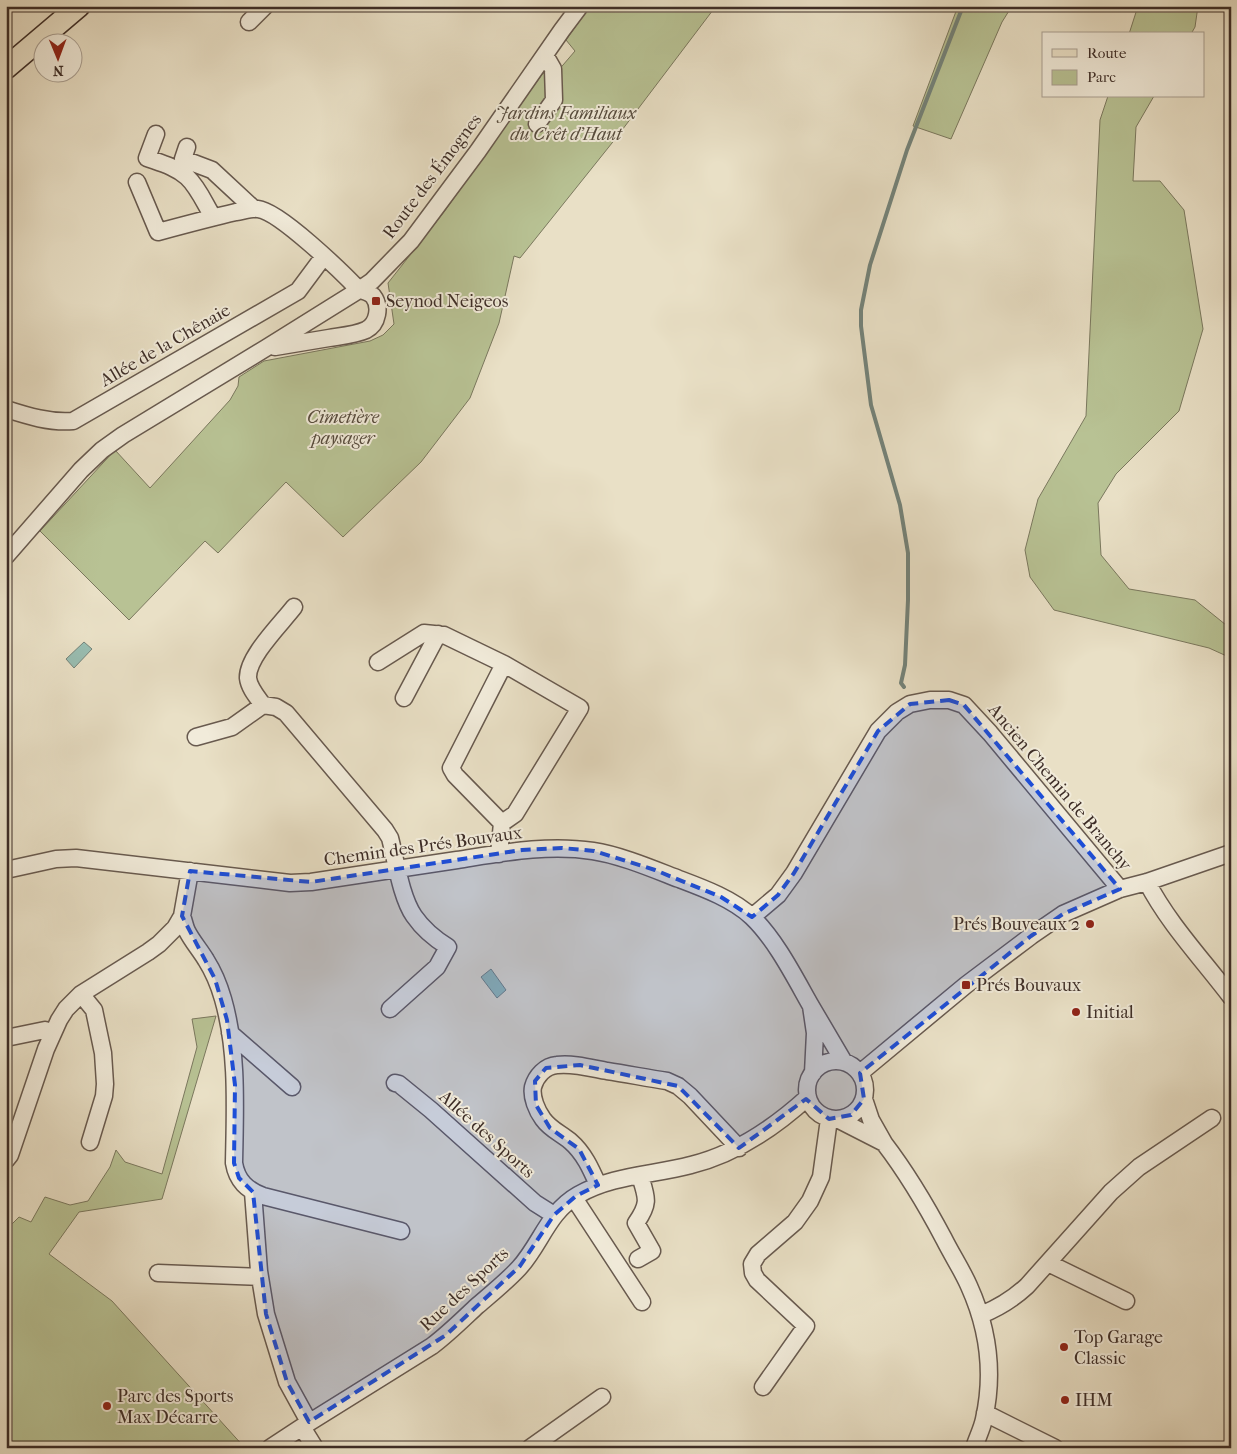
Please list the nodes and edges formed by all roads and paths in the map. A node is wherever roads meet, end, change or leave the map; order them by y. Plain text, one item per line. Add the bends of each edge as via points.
1 (79, 6) edge
2 (87, 6) edge
3 (265, 6) edge
4 (580, 6) edge
5 (249, 22) dead end
6 (67, 32) edge
7 (545, 55) junction
8 (32, 64) edge
9 (6, 68) edge
10 (6, 86) edge
11 (537, 124) dead end
12 (156, 134) dead end
13 (186, 147) dead end
14 (138, 182) dead end
15 (254, 209) junction
16 (213, 217) junction
17 (324, 256) junction
18 (359, 290) junction
19 (266, 348) junction
20 (6, 409) edge
21 (6, 556) edge
22 (294, 607) dead end
23 (438, 634) junction
24 (378, 662) dead end
25 (504, 664) junction
26 (404, 698) dead end
27 (264, 706) junction
28 (196, 737) dead end
29 (502, 823) junction
30 (499, 854) junction
31 (1231, 854) edge
32 (398, 869) junction
33 (6, 870) edge
34 (190, 871) junction
35 (1147, 882) junction
36 (1120, 889) junction
37 (182, 916) junction
38 (752, 917) junction
39 (81, 994) junction
40 (1231, 997) edge
41 (810, 1006) junction
42 (390, 1009) dead end
43 (53, 1033) junction
44 (230, 1033) junction
45 (6, 1038) edge
46 (844, 1062) junction
47 (813, 1073) junction
48 (860, 1073) junction
49 (395, 1083) dead end
50 (292, 1087) dead end
51 (808, 1097) junction
52 (864, 1099) junction
53 (1212, 1118) dead end
54 (833, 1119) junction
55 (90, 1142) dead end
56 (884, 1143) junction
57 (739, 1148) junction
58 (6, 1160) edge
59 (640, 1176) junction
60 (598, 1185) junction
61 (253, 1192) junction
62 (574, 1198) junction
63 (554, 1215) junction
64 (401, 1231) dead end
65 (638, 1259) dead end
66 (1048, 1263) junction
67 (158, 1273) dead end
68 (260, 1277) junction
69 (1126, 1301) dead end
70 (642, 1302) dead end
71 (981, 1315) junction
72 (763, 1388) dead end
73 (602, 1397) dead end
74 (985, 1414) junction
75 (305, 1424) junction
76 (270, 1448) edge
77 (315, 1448) edge
78 (530, 1448) edge
79 (974, 1448) edge
80 (1055, 1448) edge

1 - 9 main road
2 - 6 main road
3 - 5 street
4 - 7 street, Route des Émognes
7 - 11 street via 553,69 554,100
7 - 18 street, Route des Émognes via 411,241
8 - 10 main road
12 - 16 street via 147,158 188,178
13 - 15 street via 183,160 212,170
14 - 16 street via 158,232
15 - 16 street
15 - 17 street via 264,210 277,218
17 - 18 street
17 - 20 street, Allée de la Chênaie via 298,291 73,421 39,419
18 - 19 street, Route des Émognes
18 - 19 street, Route des Émognes via 371,294 376,301 376,317 368,329
19 - 21 street, Route des Émognes via 102,450
22 - 27 street via 256,654 250,668 248,679 252,690
23 - 24 street via 424,633
23 - 25 street
23 - 26 street
25 - 29 street via 451,768
25 - 29 street via 580,708 516,814
27 - 28 street via 232,727
27 - 32 street via 276,707 286,713 385,830
29 - 30 street
30 - 32 street, Chemin des Prés Bouvaux
30 - 38 street, Chemin des Prés Bouvaux via 562,848 594,851 687,882 721,897
31 - 35 street
32 - 34 street, Chemin des Prés Bouvaux via 290,883
32 - 42 street via 414,916 434,938 448,946 437,967
33 - 34 street, Chemin des Prés Bouvaux via 76,858
34 - 37 street
35 - 36 street
35 - 40 street via 1190,946
36 - 38 street, Ancien Chemin de Branchy via 964,705 949,700 930,700 903,708 878,730 794,873 778,894
36 - 48 street via 1063,914 1031,936
37 - 39 street via 159,944
37 - 44 street via 187,931 215,979
38 - 41 street, Chemin des Prés Bouvaux via 776,947
39 - 43 street via 66,1009
39 - 55 street via 94,1010 103,1053 105,1084
41 - 46 street, Chemin des Prés Bouvaux
41 - 47 street via 815,1033
43 - 45 street via 45,1030
43 - 58 street
44 - 50 street
44 - 61 street via 235,1085 234,1163 245,1186
46 - 47 street via 827,1062
46 - 48 street
47 - 51 street via 808,1083
48 - 52 street via 866,1090
49 - 63 street, Allée des Sports via 431,1110 535,1204
51 - 54 street via 815,1111
51 - 57 street, Rue des Sports
52 - 54 street via 851,1115
52 - 56 street
53 - 66 street via 1139,1167 1111,1192
54 - 56 street
54 - 72 street via 821,1177 810,1201 795,1222 758,1254 752,1264 756,1280 806,1326
56 - 71 street via 931,1215 969,1285
57 - 59 street, Rue des Sports via 692,1165
57 - 60 street via 690,1096 672,1083 580,1066 546,1068 535,1081 532,1092 536,1105 550,1128 569,1140 587,1160
59 - 60 street, Rue des Sports
59 - 65 street via 647,1203 636,1223 652,1251
60 - 62 street, Rue des Sports
61 - 64 street
61 - 68 street
62 - 63 street, Rue des Sports
62 - 70 street
63 - 75 street, Rue des Sports via 520,1266 446,1336
66 - 69 street
66 - 71 street via 1014,1298
67 - 68 street
68 - 75 street via 266,1314 279,1357
71 - 74 street via 989,1355
73 - 78 street
74 - 79 street
74 - 80 street
75 - 76 street, Rue des Sports
75 - 77 street

